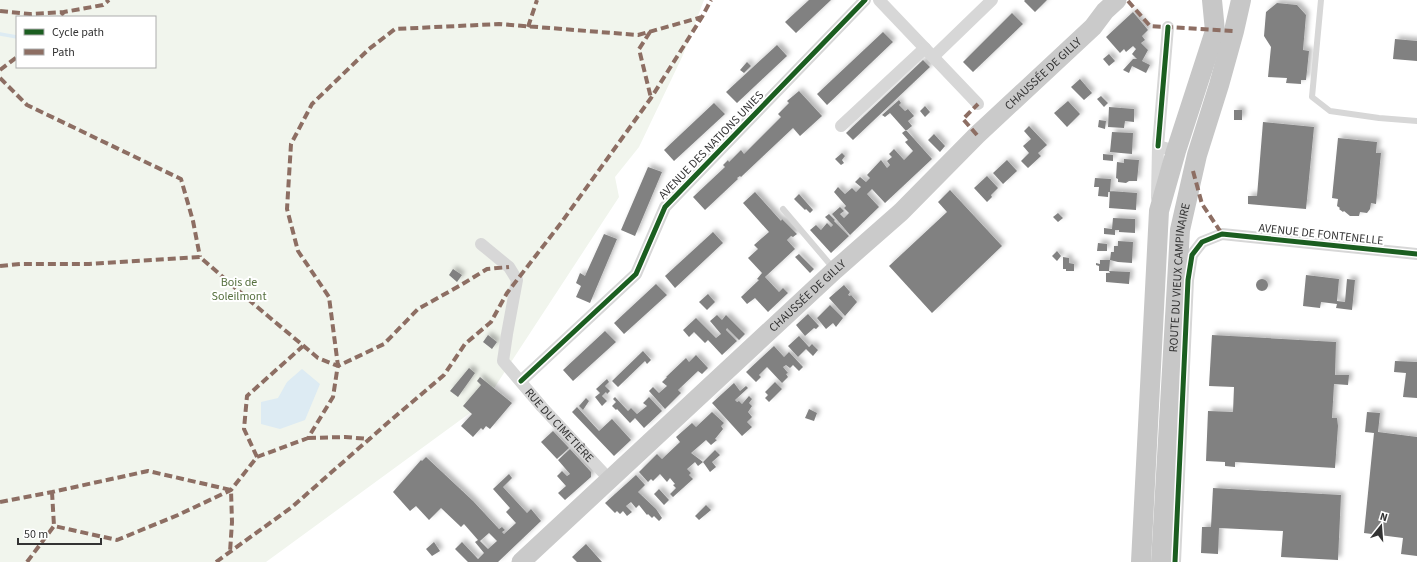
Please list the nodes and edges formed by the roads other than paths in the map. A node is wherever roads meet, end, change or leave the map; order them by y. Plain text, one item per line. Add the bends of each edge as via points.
1 (865, 0) edge
2 (879, 0) edge
3 (992, 0) edge
4 (1129, 0) edge
5 (1212, 0) edge
6 (1241, 0) edge
7 (1320, 0) edge
8 (1109, 4) edge
9 (1168, 27) dead end
10 (1093, 28) junction
11 (929, 53) junction
12 (978, 104) dead end
13 (1417, 121) edge
14 (841, 126) dead end
15 (1167, 148) junction
16 (782, 209) dead end
17 (481, 244) dead end
18 (1417, 254) edge
19 (835, 270) junction
20 (521, 382) junction
21 (610, 480) junction
22 (521, 562) edge
23 (1141, 562) edge
24 (1161, 562) edge
25 (1175, 562) edge

1 - 20 street, AVENUE DES NATIONS UNIES via 665,207 636,274
2 - 11 street
3 - 11 street
4 - 10 main road, CHAUSSÉE DE GILLY
5 - 15 highway, ROUTE DU VIEUX CAMPINAIRE via 1215,31
6 - 24 highway, ROUTE DU VIEUX CAMPINAIRE via 1219,85 1197,155 1180,230
7 - 13 lane via 1312,96 1330,111
8 - 10 main road, CHAUSSÉE DE GILLY
9 - 15 street, ROUTE DU VIEUX CAMPINAIRE
10 - 19 main road, CHAUSSÉE DE GILLY via 977,136 901,212
11 - 12 street
11 - 14 street
15 - 23 highway, ROUTE DU VIEUX CAMPINAIRE via 1160,211
16 - 19 lane
17 - 20 street, RUE DU CIMETIÈRE via 509,267 517,280 503,361
18 - 25 street, AVENUE DE FONTENELLE via 1222,234 1202,242 1192,254 1188,280
19 - 21 main road, CHAUSSÉE DE GILLY
20 - 21 street, RUE DU CIMETIÈRE
21 - 22 main road, CHAUSSÉE DE GILLY

